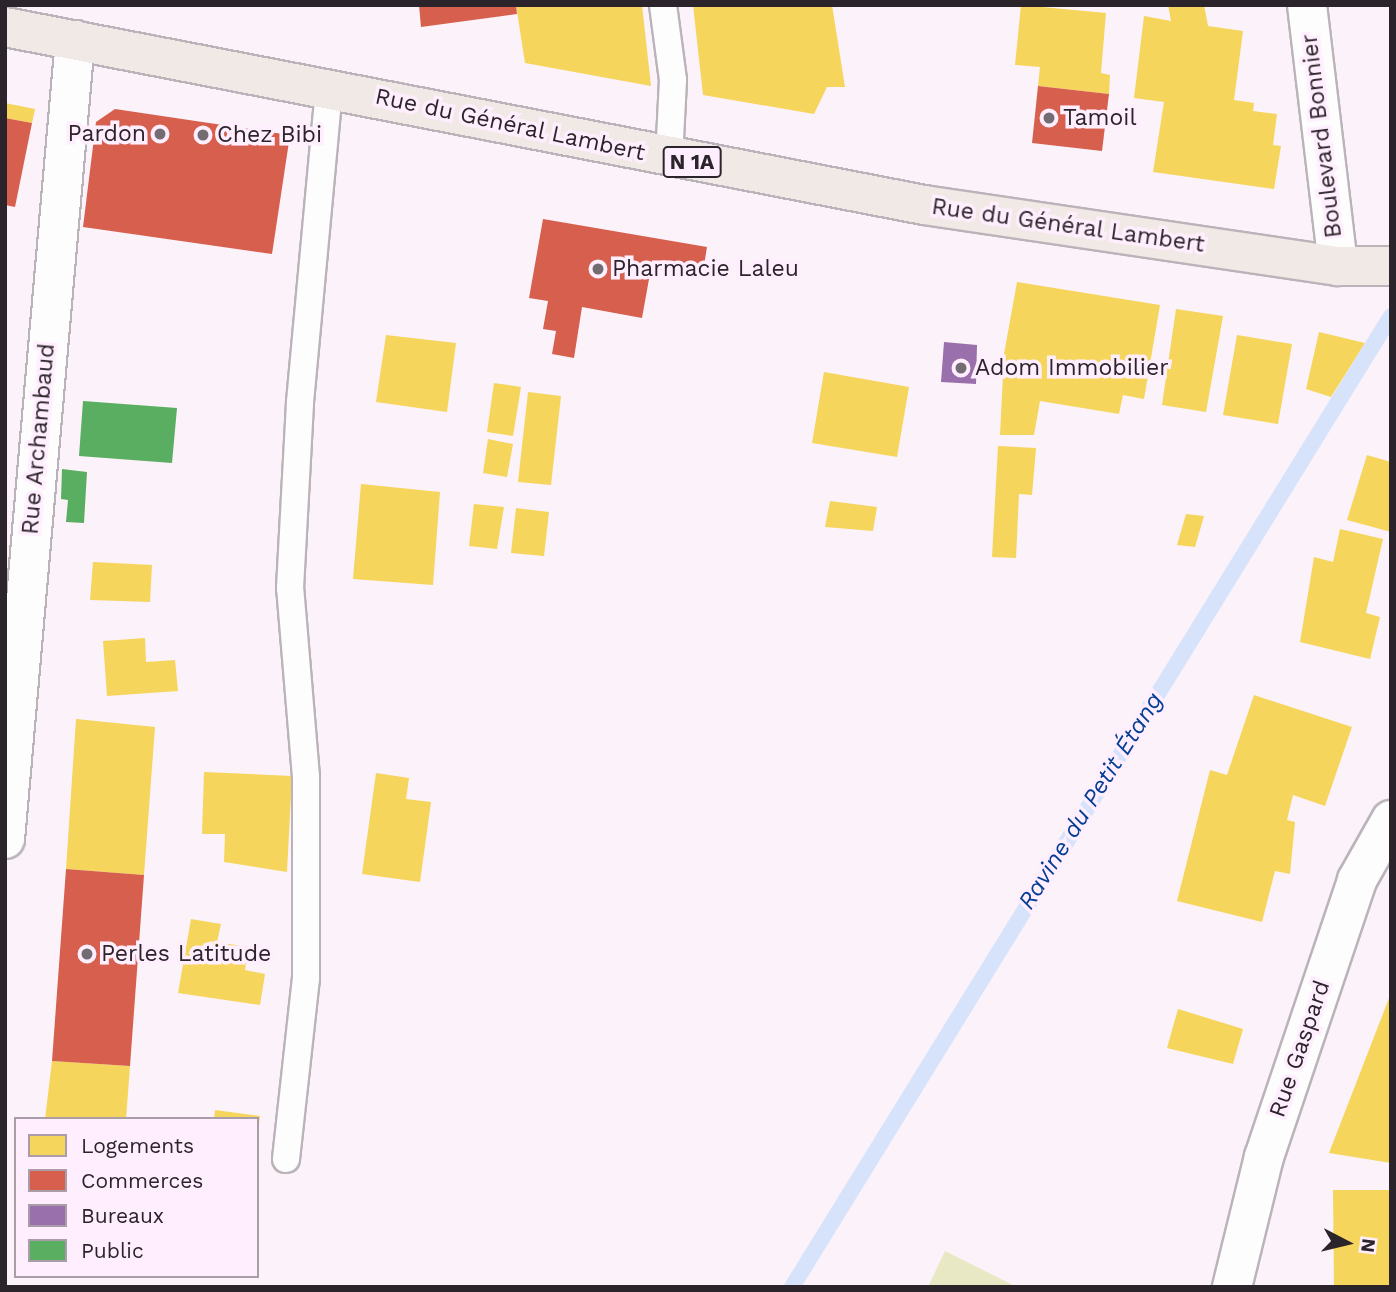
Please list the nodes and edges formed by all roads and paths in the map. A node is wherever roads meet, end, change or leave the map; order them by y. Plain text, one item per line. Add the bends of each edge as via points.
1 (663, 5) edge
2 (1307, 5) edge
3 (5, 27) edge
4 (75, 40) junction
5 (329, 87) junction
6 (669, 158) junction
7 (1338, 266) junction
8 (1387, 266) edge
9 (1391, 820) edge
10 (5, 839) edge
11 (286, 1159) dead end
12 (1232, 1287) edge

1 - 6 lane via 673,80
2 - 7 street, Boulevard Bonnier
3 - 4 main road, Rue du Général Lambert / N 1A
4 - 5 main road, Rue du Général Lambert / N 1A
4 - 10 street, Rue Archambaud
5 - 6 main road, Rue du Général Lambert / N 1A
5 - 11 lane via 300,402 290,588 306,777 306,979
6 - 7 main road, Rue du Général Lambert / N 1A via 924,205
7 - 8 main road, Rue du Général Lambert / N 1A
9 - 12 street, Rue Gaspard via 1353,893 1264,1157

